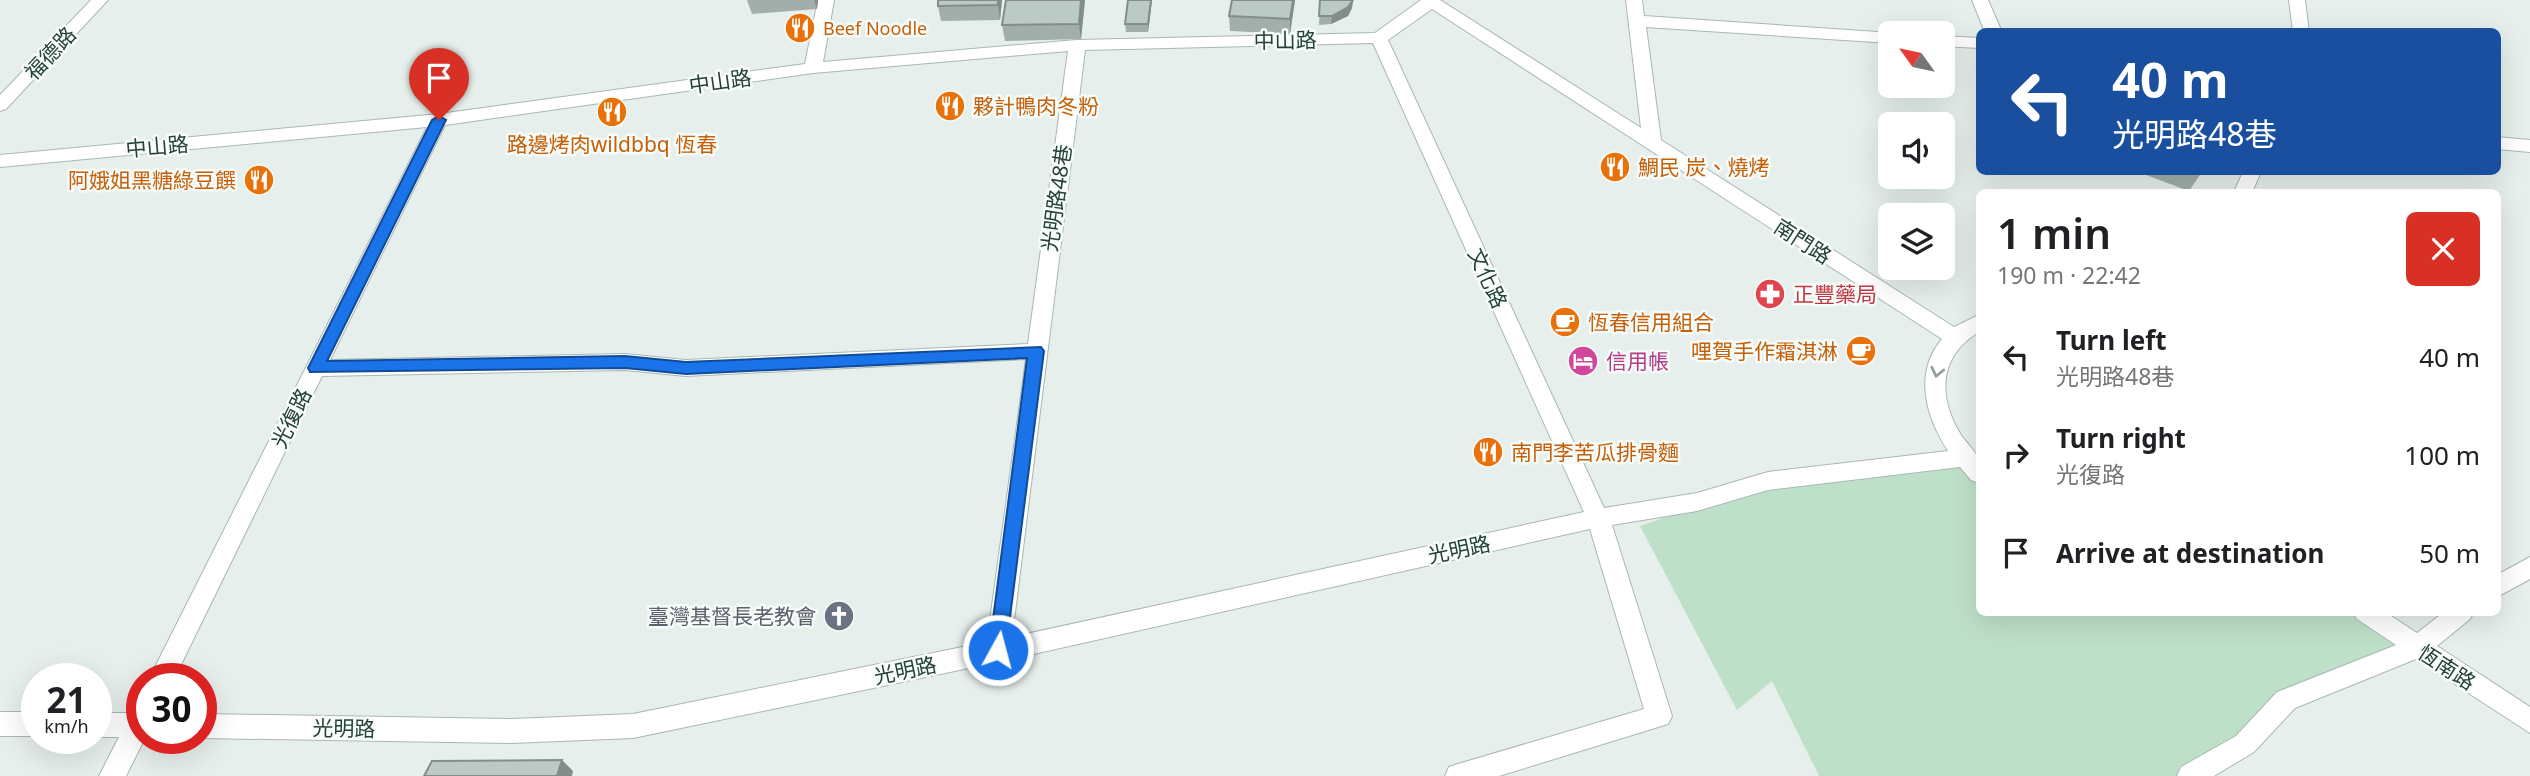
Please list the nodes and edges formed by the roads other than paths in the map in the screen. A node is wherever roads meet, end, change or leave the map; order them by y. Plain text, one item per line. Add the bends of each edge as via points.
1 (100, 0) edge
2 (825, 0) edge
3 (1634, 0) edge
4 (1980, 0) edge
5 (2297, 0) edge
6 (1430, 1) edge
7 (1637, 21) junction
8 (1992, 28) edge
9 (2302, 28) edge
10 (1878, 37) edge
11 (1379, 38) junction
12 (1955, 42) edge
13 (1976, 43) edge
14 (1077, 45) junction
15 (813, 68) junction
16 (0, 106) edge
17 (439, 120) junction
18 (2501, 143) edge
19 (1652, 144) junction
20 (2530, 146) edge
21 (0, 161) edge
22 (1976, 324) edge
23 (1955, 338) junction
24 (1036, 351) junction
25 (316, 368) junction
26 (1971, 466) edge
27 (1598, 518) junction
28 (2530, 567) edge
29 (2501, 585) edge
30 (2371, 616) edge
31 (2457, 616) edge
32 (2417, 648) junction
33 (998, 650) junction
34 (169, 663) edge
35 (2530, 721) edge
36 (0, 724) edge
37 (21, 724) edge
38 (217, 726) edge
39 (126, 750) edge
40 (112, 776) edge
41 (1458, 776) edge
42 (2189, 776) edge

1 - 16 street, 福德路
2 - 15 street
3 - 7 street
4 - 8 street
5 - 9 street
6 - 11 street
6 - 19 street, 南門路
7 - 10 street
7 - 19 street
11 - 14 street, 中山路
11 - 27 street, 文化路
12 - 13 street
14 - 15 street, 中山路
14 - 24 street, 光明路48巷
15 - 17 street, 中山路
17 - 21 street, 中山路
17 - 25 street, 光復路
18 - 20 street
19 - 23 street, 南門路
22 - 23 street
23 -> 26 street via 1941,357 1934,379 1936,404 1945,431
24 - 25 street via 686,368 625,362
24 - 33 street, 光明路48巷
25 - 34 street, 光復路
26 - 27 street, 光明路 via 1769,481 1697,502
27 - 33 street, 光明路
27 - 41 street via 1659,716
28 - 29 street
30 - 32 street, 恆南路
31 - 32 street
32 - 35 street, 恆南路
32 - 42 street via 2286,700 2245,744
33 - 38 street, 光明路 via 634,726 512,731
36 - 37 street
39 - 40 street

